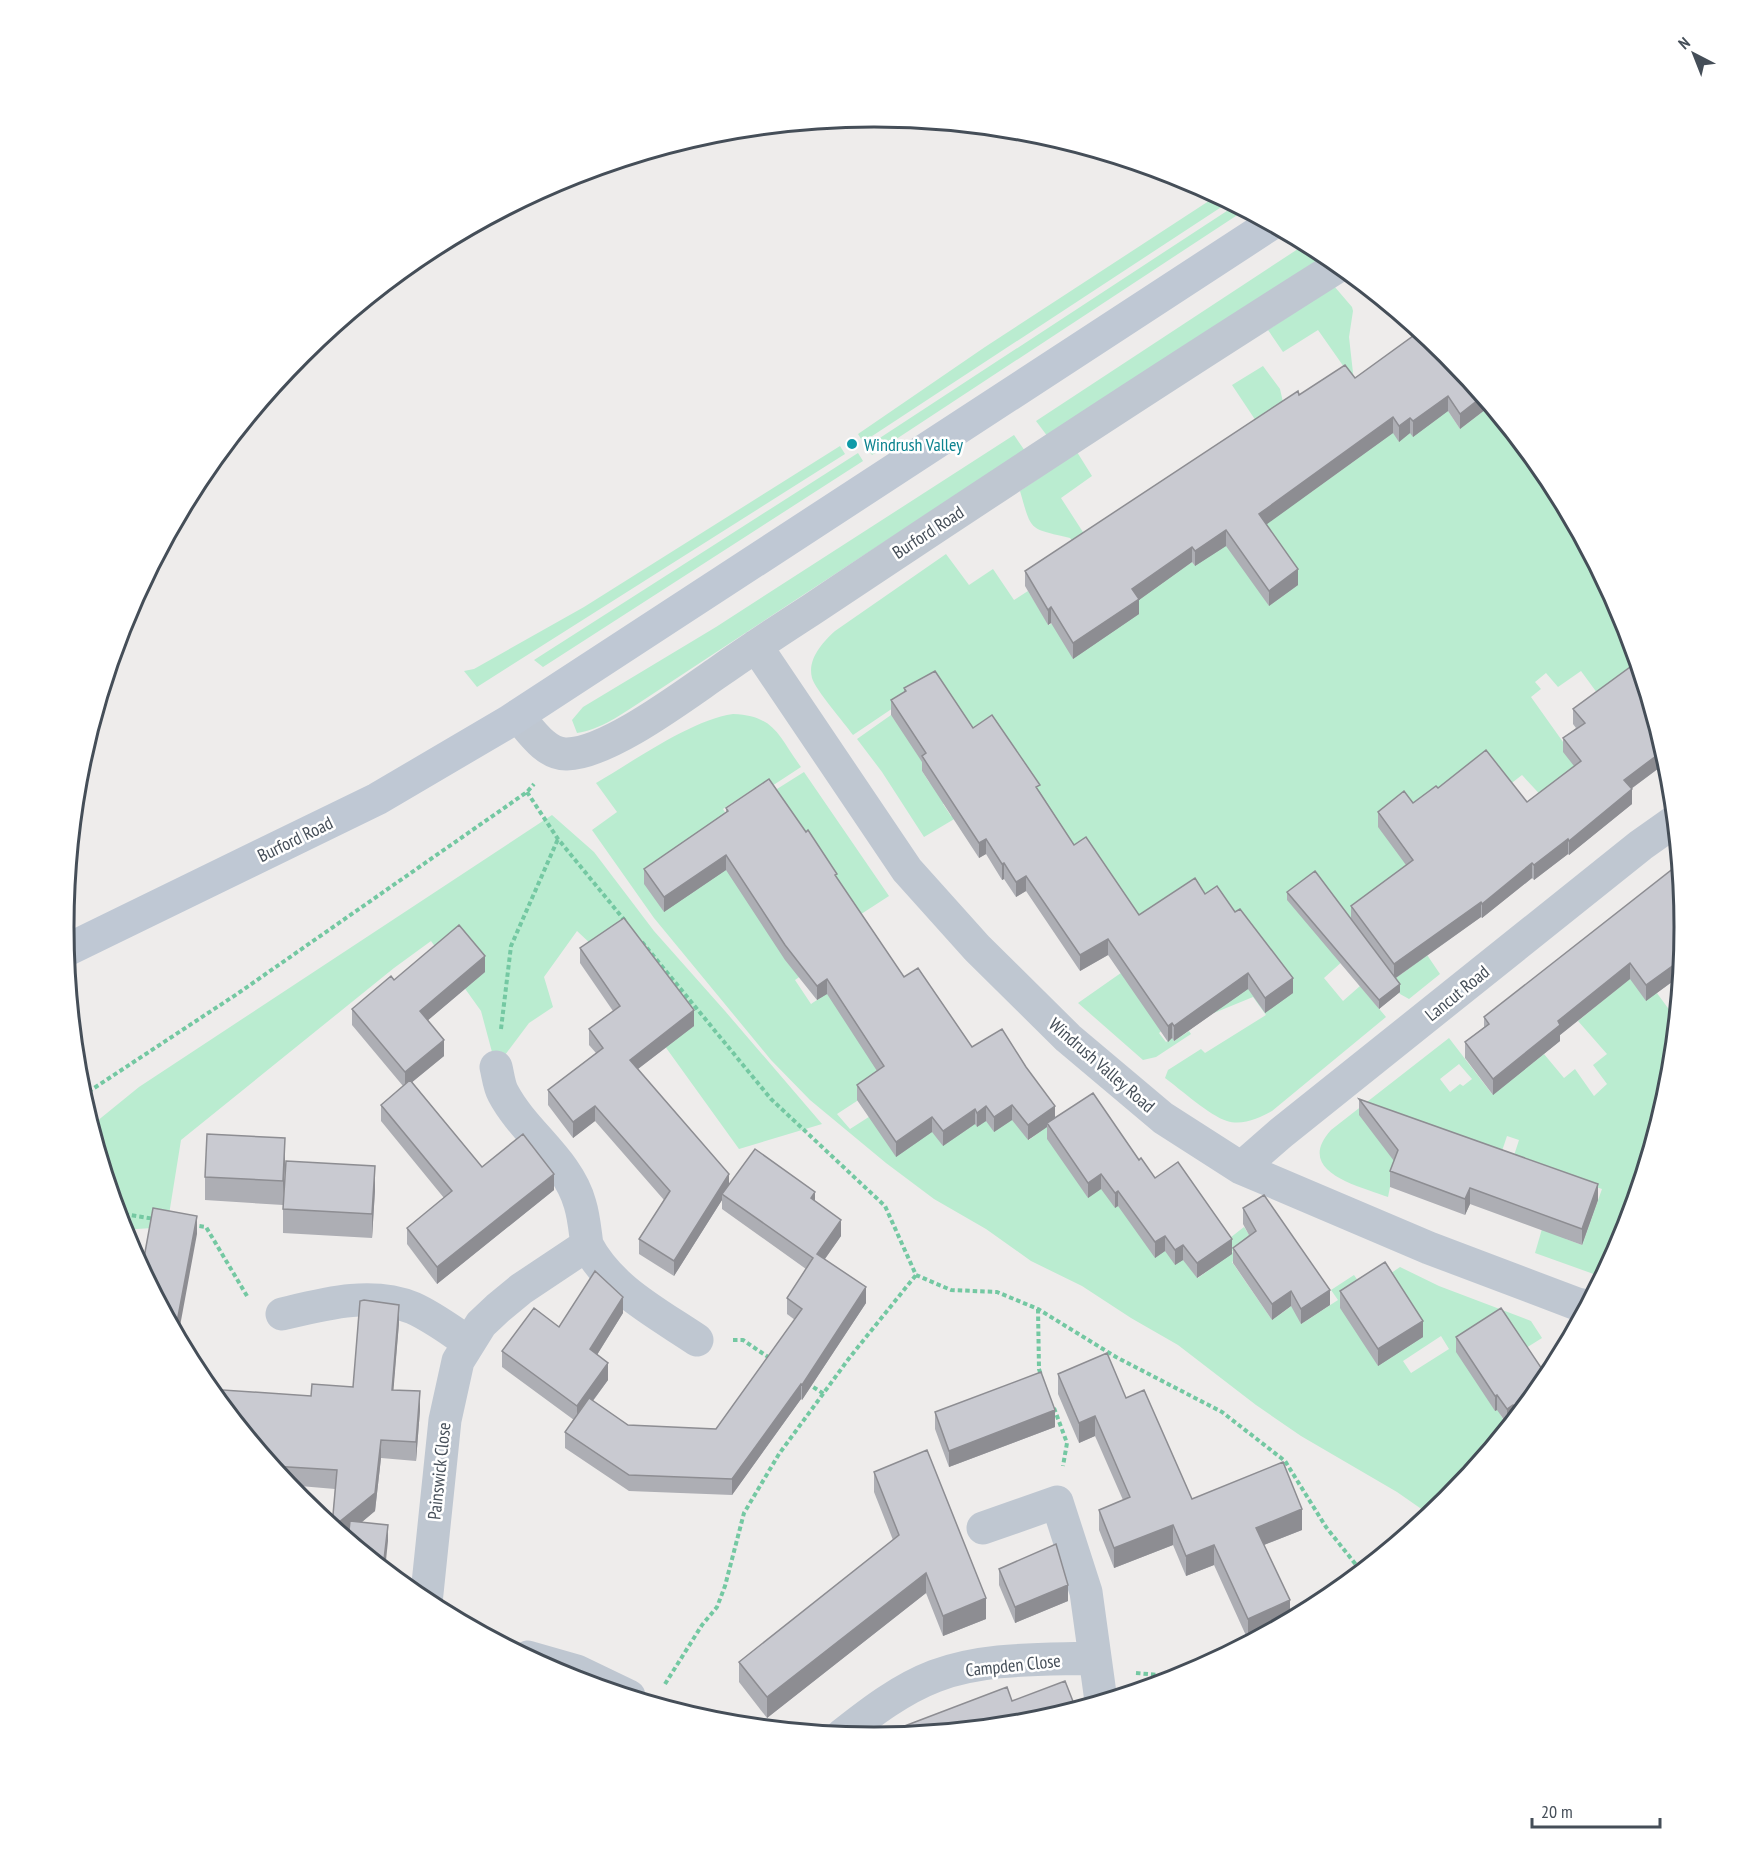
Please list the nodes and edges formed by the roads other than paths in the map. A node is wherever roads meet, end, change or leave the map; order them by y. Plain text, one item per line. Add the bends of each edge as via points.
1 (1263, 228) edge
2 (1332, 270) edge
3 (756, 646) junction
4 (518, 716) junction
5 (1668, 826) edge
6 (74, 946) edge
7 (496, 1067) road end
8 (1241, 1168) junction
9 (587, 1245) junction
10 (1579, 1304) edge
11 (282, 1314) road end
12 (697, 1340) road end
13 (468, 1342) junction
14 (983, 1528) dead end
15 (427, 1592) edge
16 (1095, 1658) junction
17 (1100, 1694) edge
18 (853, 1727) edge

1 - 4 main road, Burford Road
2 - 3 street, Burford Road
3 - 4 street, Burford Road via 619,736 576,753 560,754 550,749
3 - 8 street, Windrush Valley Road via 907,870 976,948 1068,1038 1163,1118
4 - 6 main road, Burford Road via 378,799
5 - 8 street, Lancut Road
7 - 9 street via 502,1092 573,1188 580,1203
8 - 10 street, Windrush Valley Road via 1429,1248
9 - 12 street via 595,1261 624,1290
9 - 13 street, Painswick Close via 513,1295 481,1324
11 - 13 street via 342,1301 393,1303 428,1315
13 - 15 street, Painswick Close via 458,1361 445,1420
14 - 16 street via 1057,1502 1086,1592
16 - 17 street
16 - 18 street, Campden Close via 1004,1662 936,1676 905,1690

